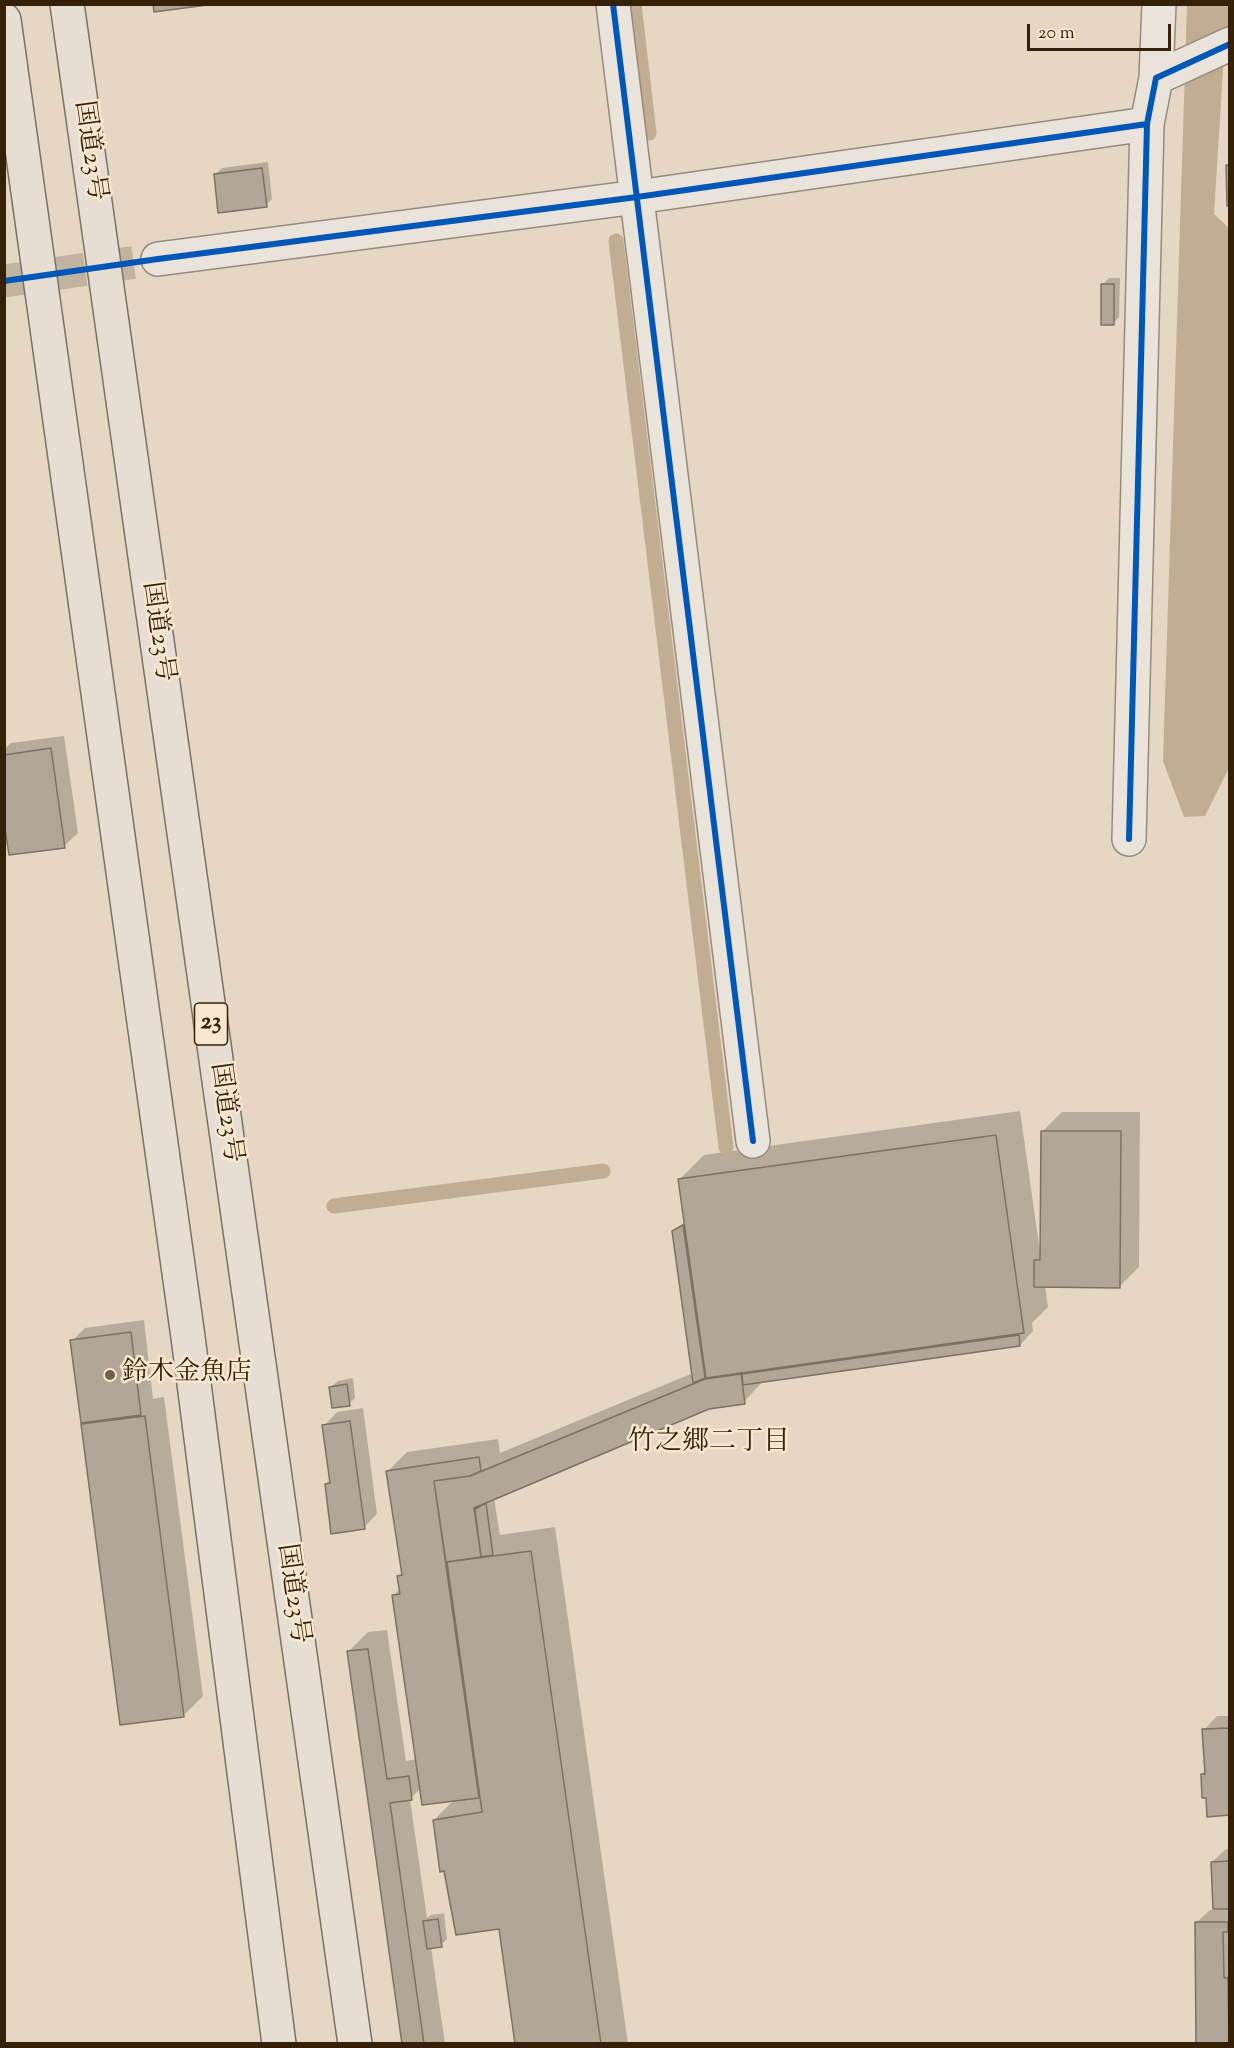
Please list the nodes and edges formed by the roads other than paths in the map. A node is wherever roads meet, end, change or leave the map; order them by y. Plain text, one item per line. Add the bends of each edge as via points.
1 (68, 4) edge
2 (613, 4) edge
3 (1159, 4) edge
4 (4, 20) edge
5 (1230, 44) edge
6 (1167, 73) junction
7 (1147, 124) junction
8 (638, 197) junction
9 (158, 259) tunnel mouth
10 (1129, 839) dead end
11 (753, 1141) dead end
12 (279, 2043) edge
13 (355, 2043) edge

1 - 13 highway, 国道23号 / 23
2 - 8 street
3 - 6 street
4 - 12 highway via 188,1337
5 - 6 street
6 - 7 street
7 - 8 street
7 - 10 street
8 - 9 street
8 - 11 street

